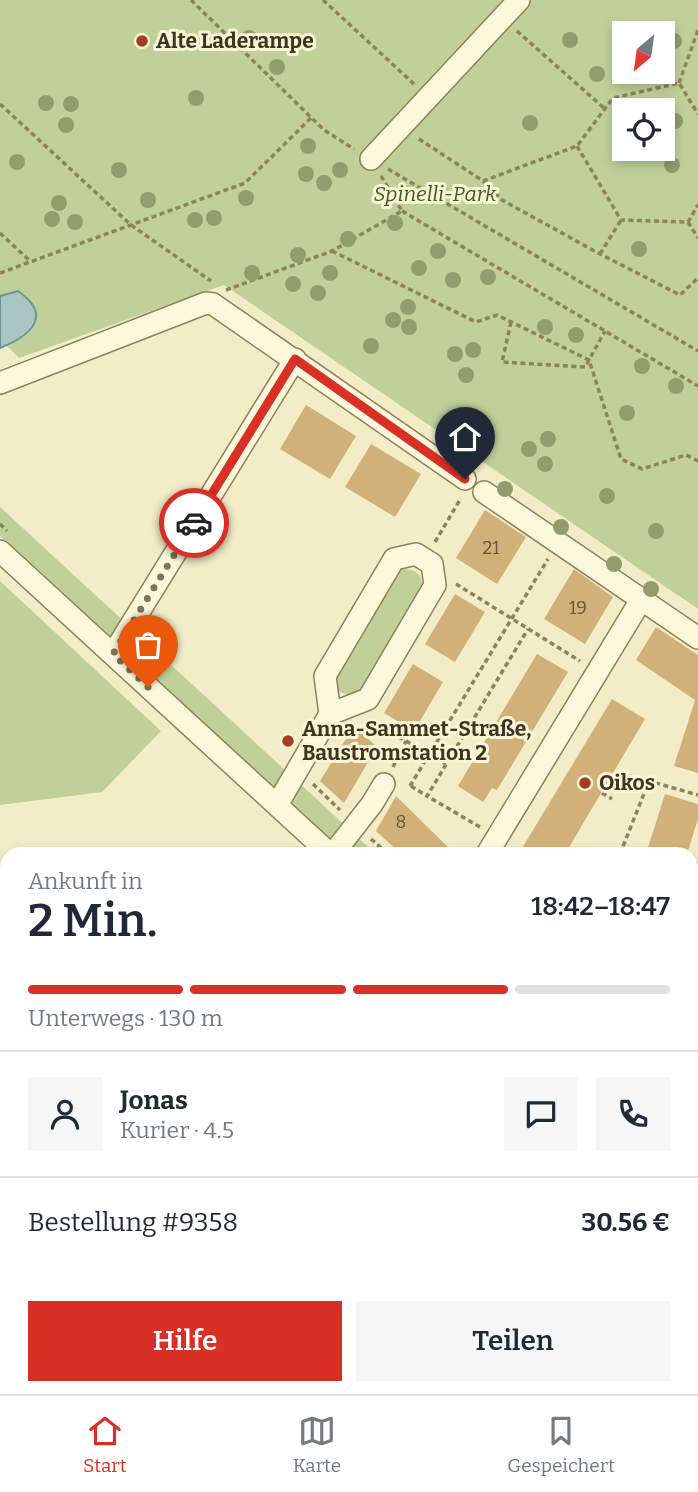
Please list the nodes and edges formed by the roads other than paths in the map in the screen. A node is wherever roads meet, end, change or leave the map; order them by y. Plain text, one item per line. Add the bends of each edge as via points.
1 (519, 0) edge
2 (371, 159) road end
3 (295, 359) junction
4 (0, 383) edge
5 (0, 551) edge
6 (641, 600) junction
7 (698, 638) edge
8 (113, 654) junction
9 (330, 714) junction
10 (386, 779) road end
11 (276, 805) junction
12 (492, 845) edge
13 (323, 847) edge
14 (337, 847) edge

1 - 2 street
3 - 4 street via 206,303
3 - 6 street via 471,488
3 - 8 street
5 - 8 street
6 - 7 street
6 - 12 street
8 - 11 street
9 - 9 street via 368,699 435,585 430,567 416,554 394,559 325,676
9 - 11 street
10 - 14 street
11 - 13 street

